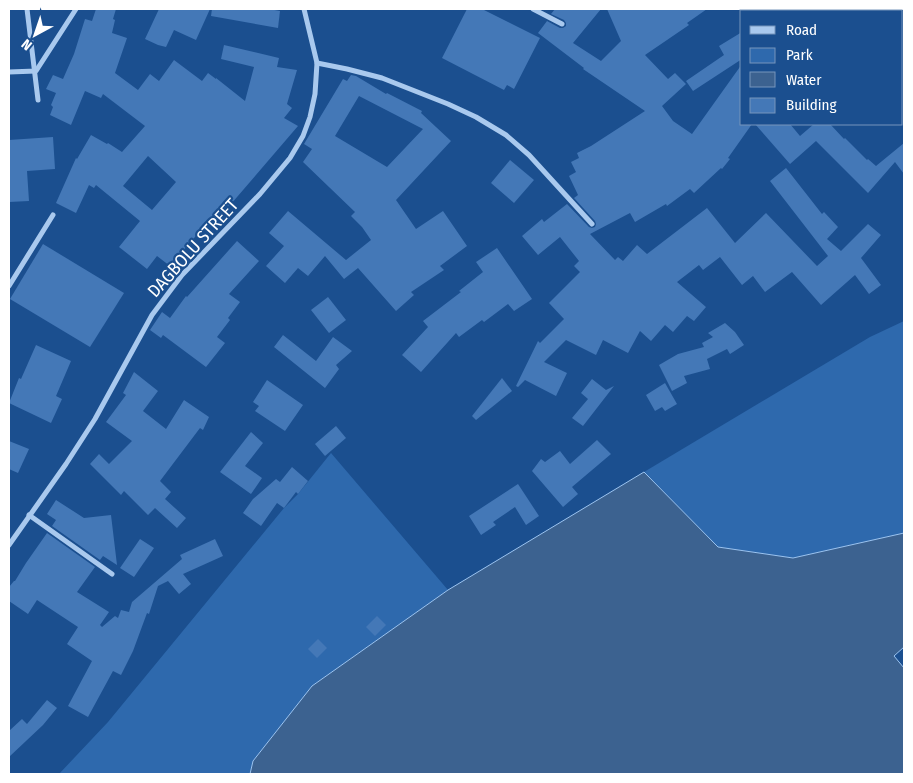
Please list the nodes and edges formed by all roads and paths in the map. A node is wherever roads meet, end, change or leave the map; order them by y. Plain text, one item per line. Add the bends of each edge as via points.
1 (27, 9) edge
2 (76, 9) edge
3 (304, 9) edge
4 (533, 9) edge
5 (562, 24) dead end
6 (317, 63) junction
7 (36, 71) junction
8 (9, 72) edge
9 (38, 100) dead end
10 (53, 215) dead end
11 (592, 224) dead end
12 (9, 286) edge
13 (29, 516) junction
14 (9, 545) edge
15 (112, 574) dead end

1 - 7 street
2 - 7 street
3 - 6 street, DAGBOLU STREET
4 - 5 street
6 - 11 street via 382,78 476,117 506,135 530,155
6 - 13 street, DAGBOLU STREET via 310,117 290,158 182,275 152,315 95,419
7 - 8 street
7 - 9 street
10 - 12 street
13 - 14 street, DAGBOLU STREET
13 - 15 street

